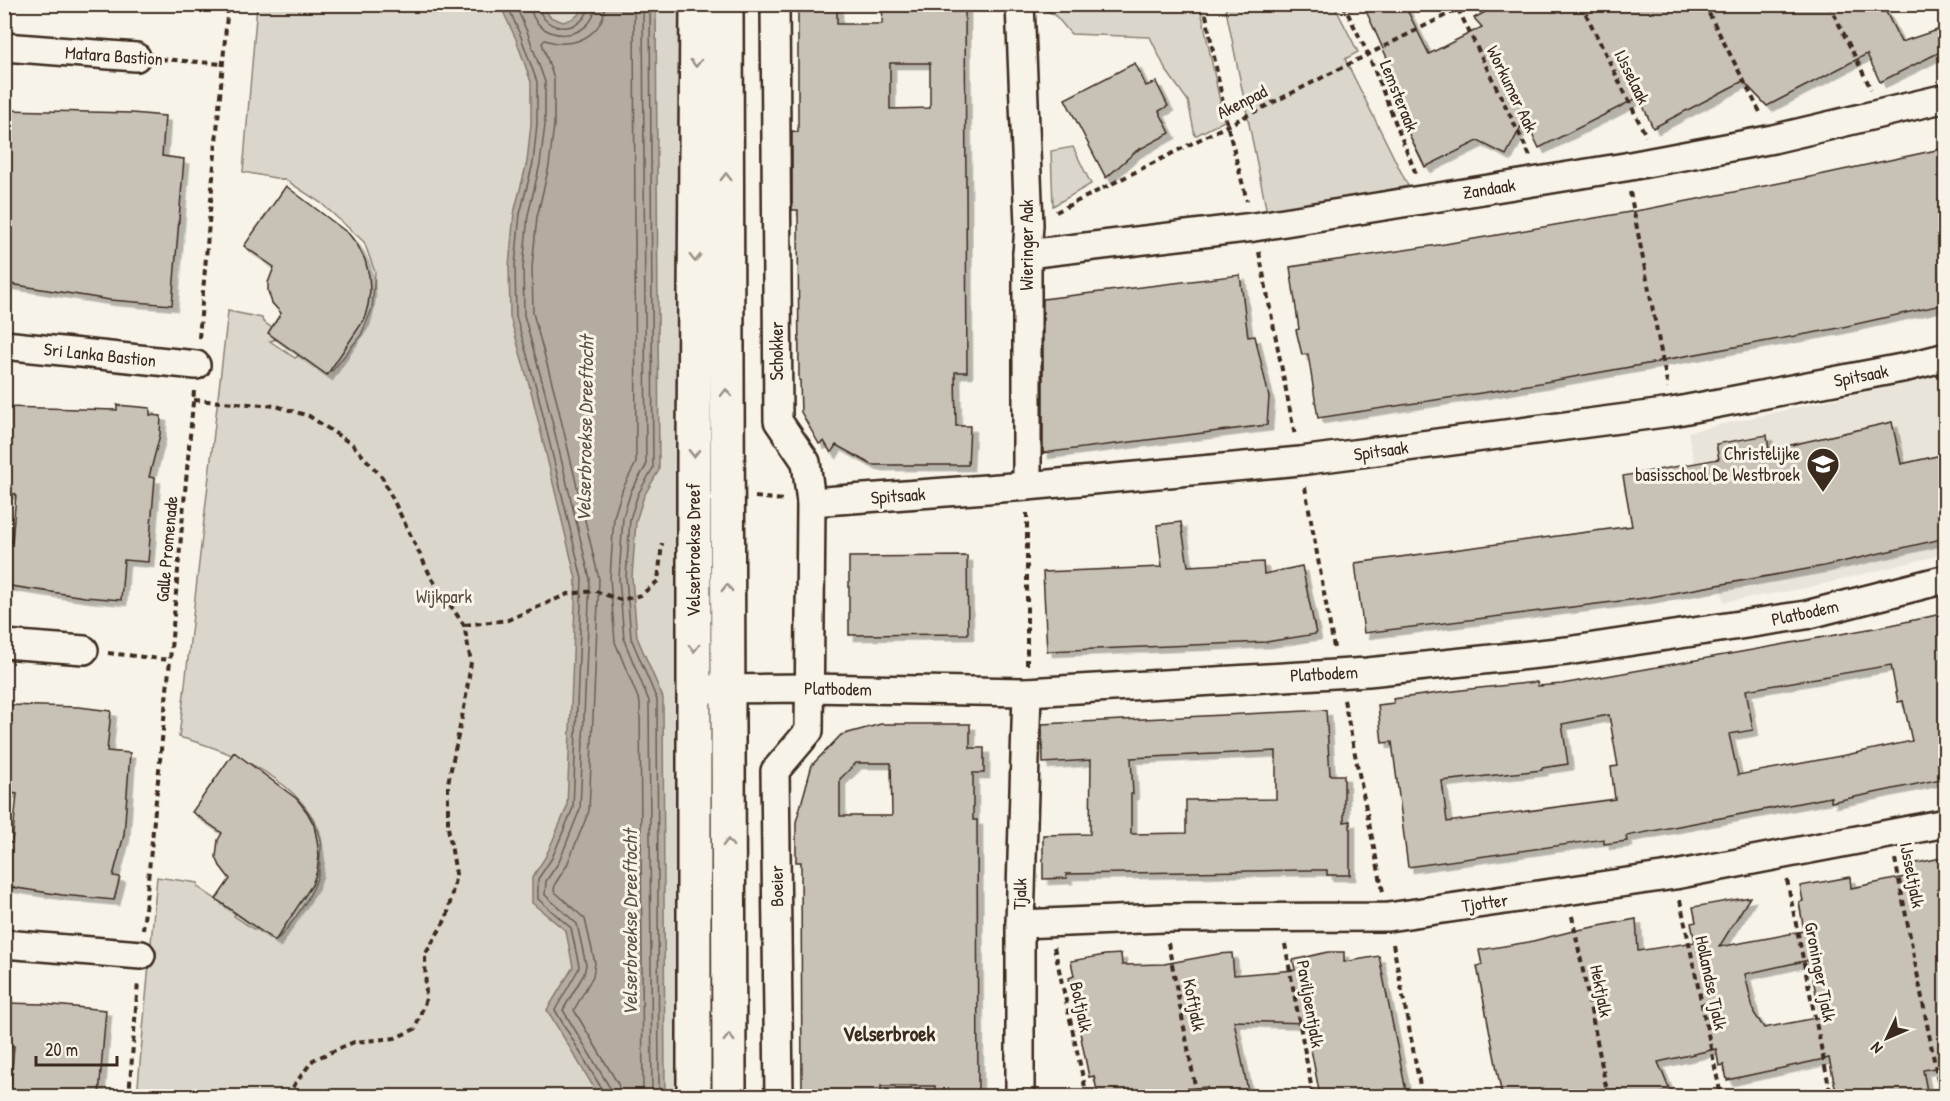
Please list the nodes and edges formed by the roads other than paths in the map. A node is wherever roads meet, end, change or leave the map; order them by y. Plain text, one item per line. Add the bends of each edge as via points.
1 (696, 4) edge
2 (726, 4) edge
3 (774, 4) edge
4 (1020, 4) edge
5 (4, 47) edge
6 (136, 57) road end
7 (1946, 98) edge
8 (1027, 254) junction
9 (4, 345) edge
10 (1946, 357) edge
11 (196, 365) road end
12 (1027, 486) junction
13 (812, 502) junction
14 (1946, 579) edge
15 (4, 644) edge
16 (84, 650) road end
17 (809, 688) junction
18 (694, 689) junction
19 (727, 689) junction
20 (1027, 693) junction
21 (1946, 823) edge
22 (1020, 924) junction
23 (4, 944) edge
24 (141, 955) road end
25 (694, 1096) edge
26 (729, 1096) edge
27 (779, 1096) edge
28 (1020, 1096) edge

1 -> 18 street, Velserbroekse Dreef
19 -> 2 street, Velserbroekse Dreef
3 - 13 street, Schokker via 778,421 806,462
4 - 8 street, Wieringer Aak
5 - 6 street, Matara Bastion
7 - 8 street, Zandaak via 1773,139 1625,167 1254,227
8 - 12 street, Wieringer Aak
9 - 11 street, Sri Lanka Bastion
10 - 12 street, Spitsaak via 1672,412 1300,461
12 - 13 street, Spitsaak
13 - 17 street, Schokker
14 - 20 street, Platbodem via 1806,615 1567,651 1368,672
15 - 16 street
17 - 19 street, Platbodem
17 - 20 street, Platbodem
17 - 27 street, Boeier via 809,731 776,771
18 - 19 street, Platbodem
18 - 25 street, Velserbroekse Dreef
26 -> 19 street, Velserbroekse Dreef
20 - 22 street, Tjalk
21 - 22 street, Tjotter via 1675,875 1388,917 1164,918
22 - 28 street, Tjalk
23 - 24 street

